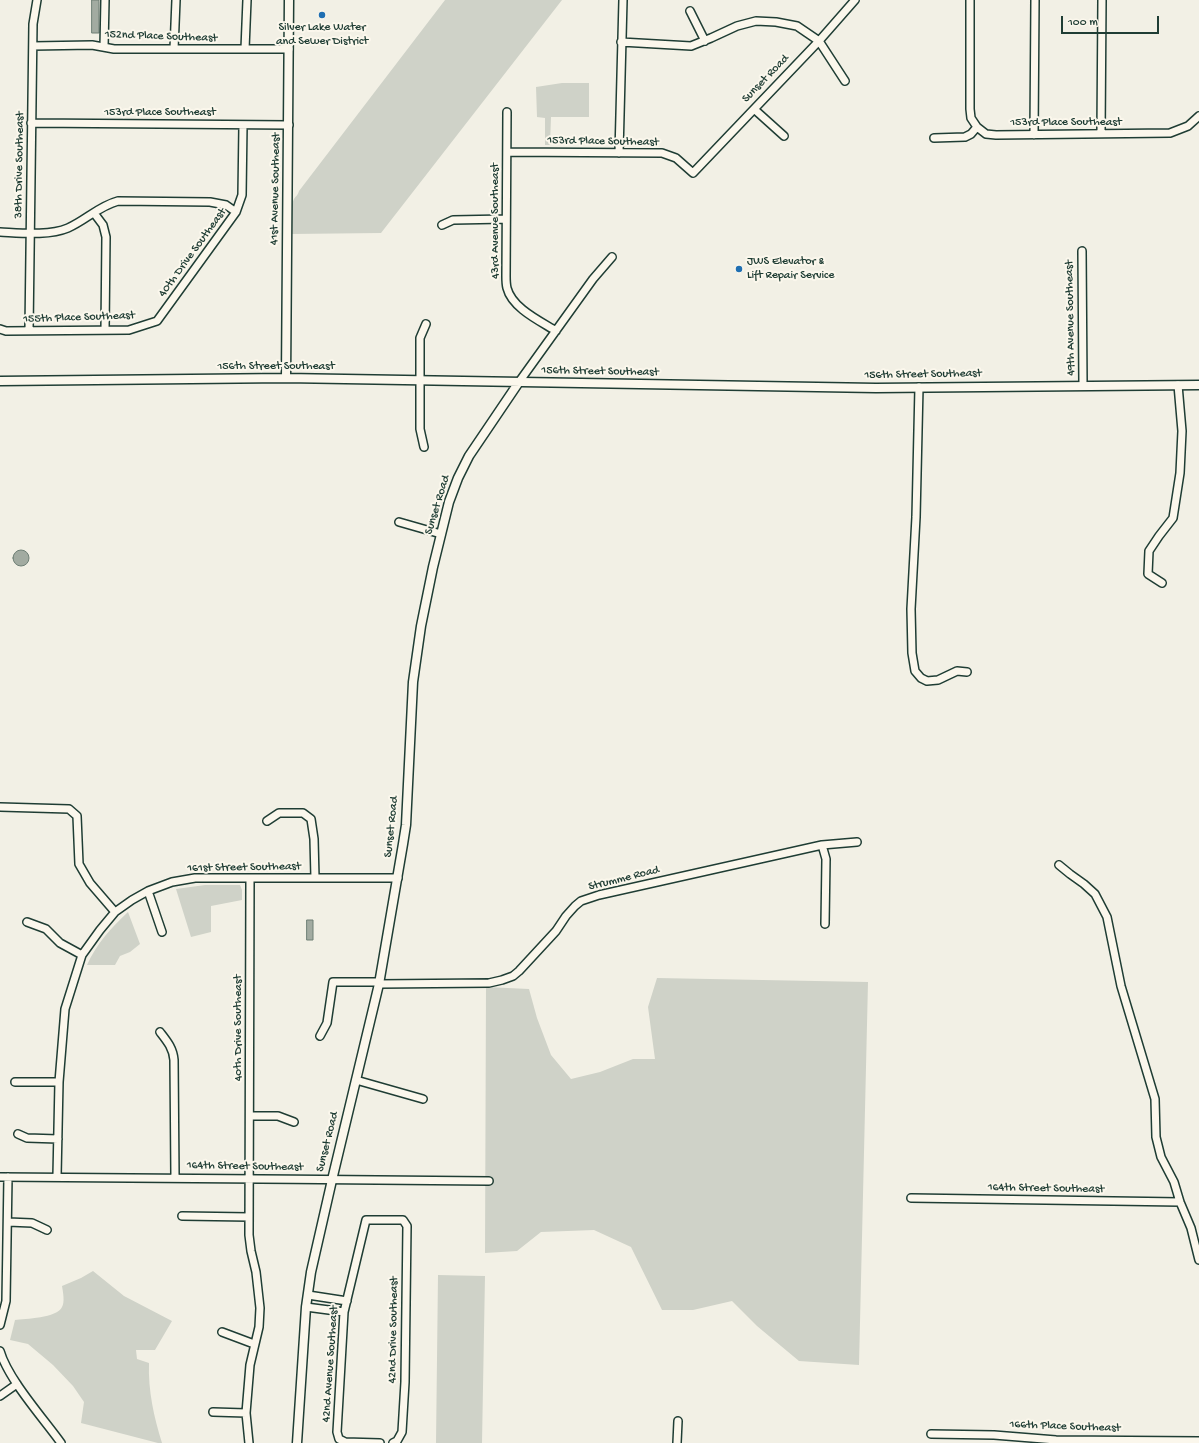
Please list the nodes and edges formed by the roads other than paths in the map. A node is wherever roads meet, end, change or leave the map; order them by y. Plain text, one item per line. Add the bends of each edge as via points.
1 (37, 0) edge
2 (105, 0) edge
3 (176, 0) edge
4 (247, 0) edge
5 (289, 0) edge
6 (623, 0) edge
7 (855, 0) edge
8 (970, 0) edge
9 (1035, 0) edge
10 (1102, 0) edge
11 (690, 10) dead end
12 (705, 41) junction
13 (819, 41) junction
14 (621, 42) junction
15 (33, 46) junction
16 (104, 47) junction
17 (245, 49) junction
18 (174, 50) junction
19 (289, 50) junction
20 (845, 81) dead end
21 (754, 109) junction
22 (507, 112) dead end
23 (1199, 116) edge
24 (31, 123) junction
25 (243, 125) junction
26 (289, 125) junction
27 (977, 127) junction
28 (1034, 134) junction
29 (1101, 134) junction
30 (784, 136) dead end
31 (934, 138) dead end
32 (507, 152) junction
33 (619, 153) junction
34 (693, 173) joint
35 (236, 212) junction
36 (94, 213) junction
37 (506, 219) junction
38 (442, 225) dead end
39 (0, 232) edge
40 (30, 233) junction
41 (1082, 251) dead end
42 (612, 257) dead end
43 (157, 321) joint
44 (426, 324) dead end
45 (0, 329) edge
46 (29, 330) junction
47 (105, 330) junction
48 (556, 330) junction
49 (286, 378) junction
50 (0, 381) edge
51 (420, 381) junction
52 (519, 382) junction
53 (1083, 385) junction
54 (1178, 385) junction
55 (1199, 385) edge
56 (919, 387) junction
57 (424, 447) dead end
58 (399, 522) dead end
59 (441, 534) junction
60 (1162, 583) dead end
61 (967, 672) dead end
62 (0, 807) edge
63 (267, 821) dead end
64 (857, 842) dead end
65 (822, 845) junction
66 (1059, 865) dead end
67 (250, 878) junction
68 (315, 878) junction
69 (398, 878) junction
70 (148, 891) junction
71 (115, 912) junction
72 (27, 922) dead end
73 (824, 924) dead end
74 (162, 932) dead end
75 (82, 955) junction
76 (380, 983) junction
77 (160, 1032) dead end
78 (320, 1036) dead end
79 (356, 1080) junction
80 (15, 1082) dead end
81 (59, 1082) junction
82 (423, 1099) dead end
83 (250, 1116) junction
84 (294, 1122) dead end
85 (18, 1134) dead end
86 (58, 1139) junction
87 (57, 1176) junction
88 (0, 1177) edge
89 (8, 1177) junction
90 (175, 1177) junction
91 (249, 1178) junction
92 (332, 1180) junction
93 (489, 1181) dead end
94 (911, 1198) dead end
95 (1180, 1202) junction
96 (182, 1216) dead end
97 (249, 1217) junction
98 (402, 1220) joint
99 (8, 1222) junction
100 (47, 1230) dead end
101 (1199, 1260) edge
102 (308, 1295) junction
103 (347, 1301) junction
104 (306, 1307) junction
105 (344, 1312) junction
106 (0, 1325) edge
107 (222, 1332) dead end
108 (254, 1344) junction
109 (0, 1350) edge
110 (17, 1384) junction
111 (0, 1396) edge
112 (213, 1412) dead end
113 (246, 1413) junction
114 (678, 1421) dead end
115 (931, 1434) dead end
116 (1199, 1441) edge
117 (395, 1442) edge
118 (61, 1443) edge
119 (250, 1443) edge
120 (297, 1443) edge
121 (380, 1443) edge
122 (678, 1443) edge

1 - 15 street, 38th Drive Southeast
2 - 16 street
3 - 18 street
4 - 17 street
5 - 19 street, 41st Avenue Southeast
6 - 14 street
7 - 13 street, Sunset Road
8 - 27 street via 970,108 971,118
9 - 28 street
10 - 29 street
11 - 12 street
12 - 13 street via 737,26 756,21 797,26
12 - 14 street via 691,46
13 - 20 street
13 - 21 street, Sunset Road
14 - 33 street
15 - 16 street, 152nd Place Southeast
15 - 24 street, 38th Drive Southeast
16 - 18 street, 152nd Place Southeast
17 - 18 street, 152nd Place Southeast
17 - 19 street, 152nd Place Southeast
19 - 26 street, 41st Avenue Southeast
21 - 30 street
21 - 34 street, Sunset Road
22 - 32 street, 43rd Avenue Southeast
23 - 29 street, 153rd Place Southeast via 1188,126 1170,133
24 - 25 street, 153rd Place Southeast
24 - 40 street, 38th Drive Southeast
25 - 26 street, 153rd Place Southeast
25 - 35 street, 40th Drive Southeast via 242,195
26 - 49 street, 41st Avenue Southeast
27 - 28 street, 153rd Place Southeast via 986,134
27 - 31 street via 965,138
28 - 29 street, 153rd Place Southeast
32 - 33 street, 153rd Place Southeast
32 - 37 street, 43rd Avenue Southeast
33 - 34 street, 153rd Place Southeast via 662,153 676,158
35 - 36 street via 226,205 210,202 118,201 107,204
35 - 43 street, 40th Drive Southeast
36 - 40 street via 68,228 53,232
36 - 47 street via 103,225 106,237
37 - 38 street via 453,220
37 - 48 street, 43rd Avenue Southeast via 507,289 517,305 532,318
39 - 40 street
40 - 46 street, 38th Drive Southeast
41 - 53 street, 49th Avenue Southeast
42 - 48 street, Sunset Road
43 - 47 street, 155th Place Southeast via 129,330
44 - 51 street via 420,338
45 - 46 street, 155th Place Southeast
46 - 47 street, 155th Place Southeast
48 - 52 street, Sunset Road
49 - 50 street, 156th Street Southeast
49 - 51 street, 156th Street Southeast
51 - 52 street, 156th Street Southeast
51 - 57 street via 420,429
52 - 56 street, 156th Street Southeast
52 - 59 street, Sunset Road via 469,456 458,478
53 - 54 street, 156th Street Southeast
53 - 56 street, 156th Street Southeast
54 - 55 street, 156th Street Southeast
54 - 60 street via 1182,431 1180,473 1173,518 1149,552 1147,569 1148,574
56 - 61 street via 911,609 912,653 916,671 920,678 927,681 938,680 957,671
58 - 59 street
59 - 69 street, Sunset Road via 421,626 413,682 406,825
62 - 71 street via 69,809 77,816 79,864 90,883
63 - 68 street via 279,813 303,813 311,819
64 - 65 street, Strumme Road
65 - 73 street via 826,859
65 - 76 street, Strumme Road via 581,901 518,972 502,980 466,984
66 - 95 street via 1095,894 1107,917 1124,996 1155,1099 1156,1137 1161,1157 1174,1182
67 - 68 street, 161st Street Southeast
67 - 70 street, 161st Street Southeast via 195,878 172,882
67 - 83 street, 40th Drive Southeast
68 - 69 street, 161st Street Southeast
69 - 76 street, Sunset Road
70 - 71 street, 161st Street Southeast
70 - 74 street
71 - 75 street, 161st Street Southeast
72 - 75 street via 46,929 60,943
75 - 81 street, 161st Street Southeast via 65,1009
76 - 78 street, Strumme Road via 333,982 326,1023
76 - 79 street, Sunset Road
77 - 90 street via 171,1047 174,1060
79 - 82 street
79 - 92 street, Sunset Road
80 - 81 street
81 - 86 street, 161st Street Southeast
83 - 84 street via 278,1116
83 - 91 street, 40th Drive Southeast
85 - 86 street via 27,1138
86 - 87 street, 161st Street Southeast
87 - 89 street, 164th Street Southeast
87 - 90 street, 164th Street Southeast
88 - 89 street, 164th Street Southeast
89 - 99 street
90 - 91 street, 164th Street Southeast
91 - 92 street, 164th Street Southeast
91 - 97 street
92 - 93 street, 164th Street Southeast
92 - 102 street, Sunset Road
94 - 95 street, 164th Street Southeast
95 - 101 street via 1191,1228
96 - 97 street
97 - 108 street via 248,1235 260,1308 259,1328
98 - 103 street, 42nd Avenue Southeast via 366,1220
98 - 117 street, 42nd Drive Southeast via 407,1226 405,1382 402,1432
99 - 100 street via 32,1223
99 - 106 street via 6,1301
102 - 103 street
102 - 104 street, Sunset Road
103 - 105 street, 42nd Avenue Southeast
104 - 105 street
104 - 120 street, Sunset Road
105 - 121 street, 42nd Avenue Southeast via 338,1432 340,1439 345,1442
107 - 108 street
108 - 113 street
109 - 110 street
110 - 111 street
110 - 118 street
112 - 113 street
113 - 119 street
114 - 122 street
115 - 116 street, 166th Place Southeast via 994,1435 1056,1440

